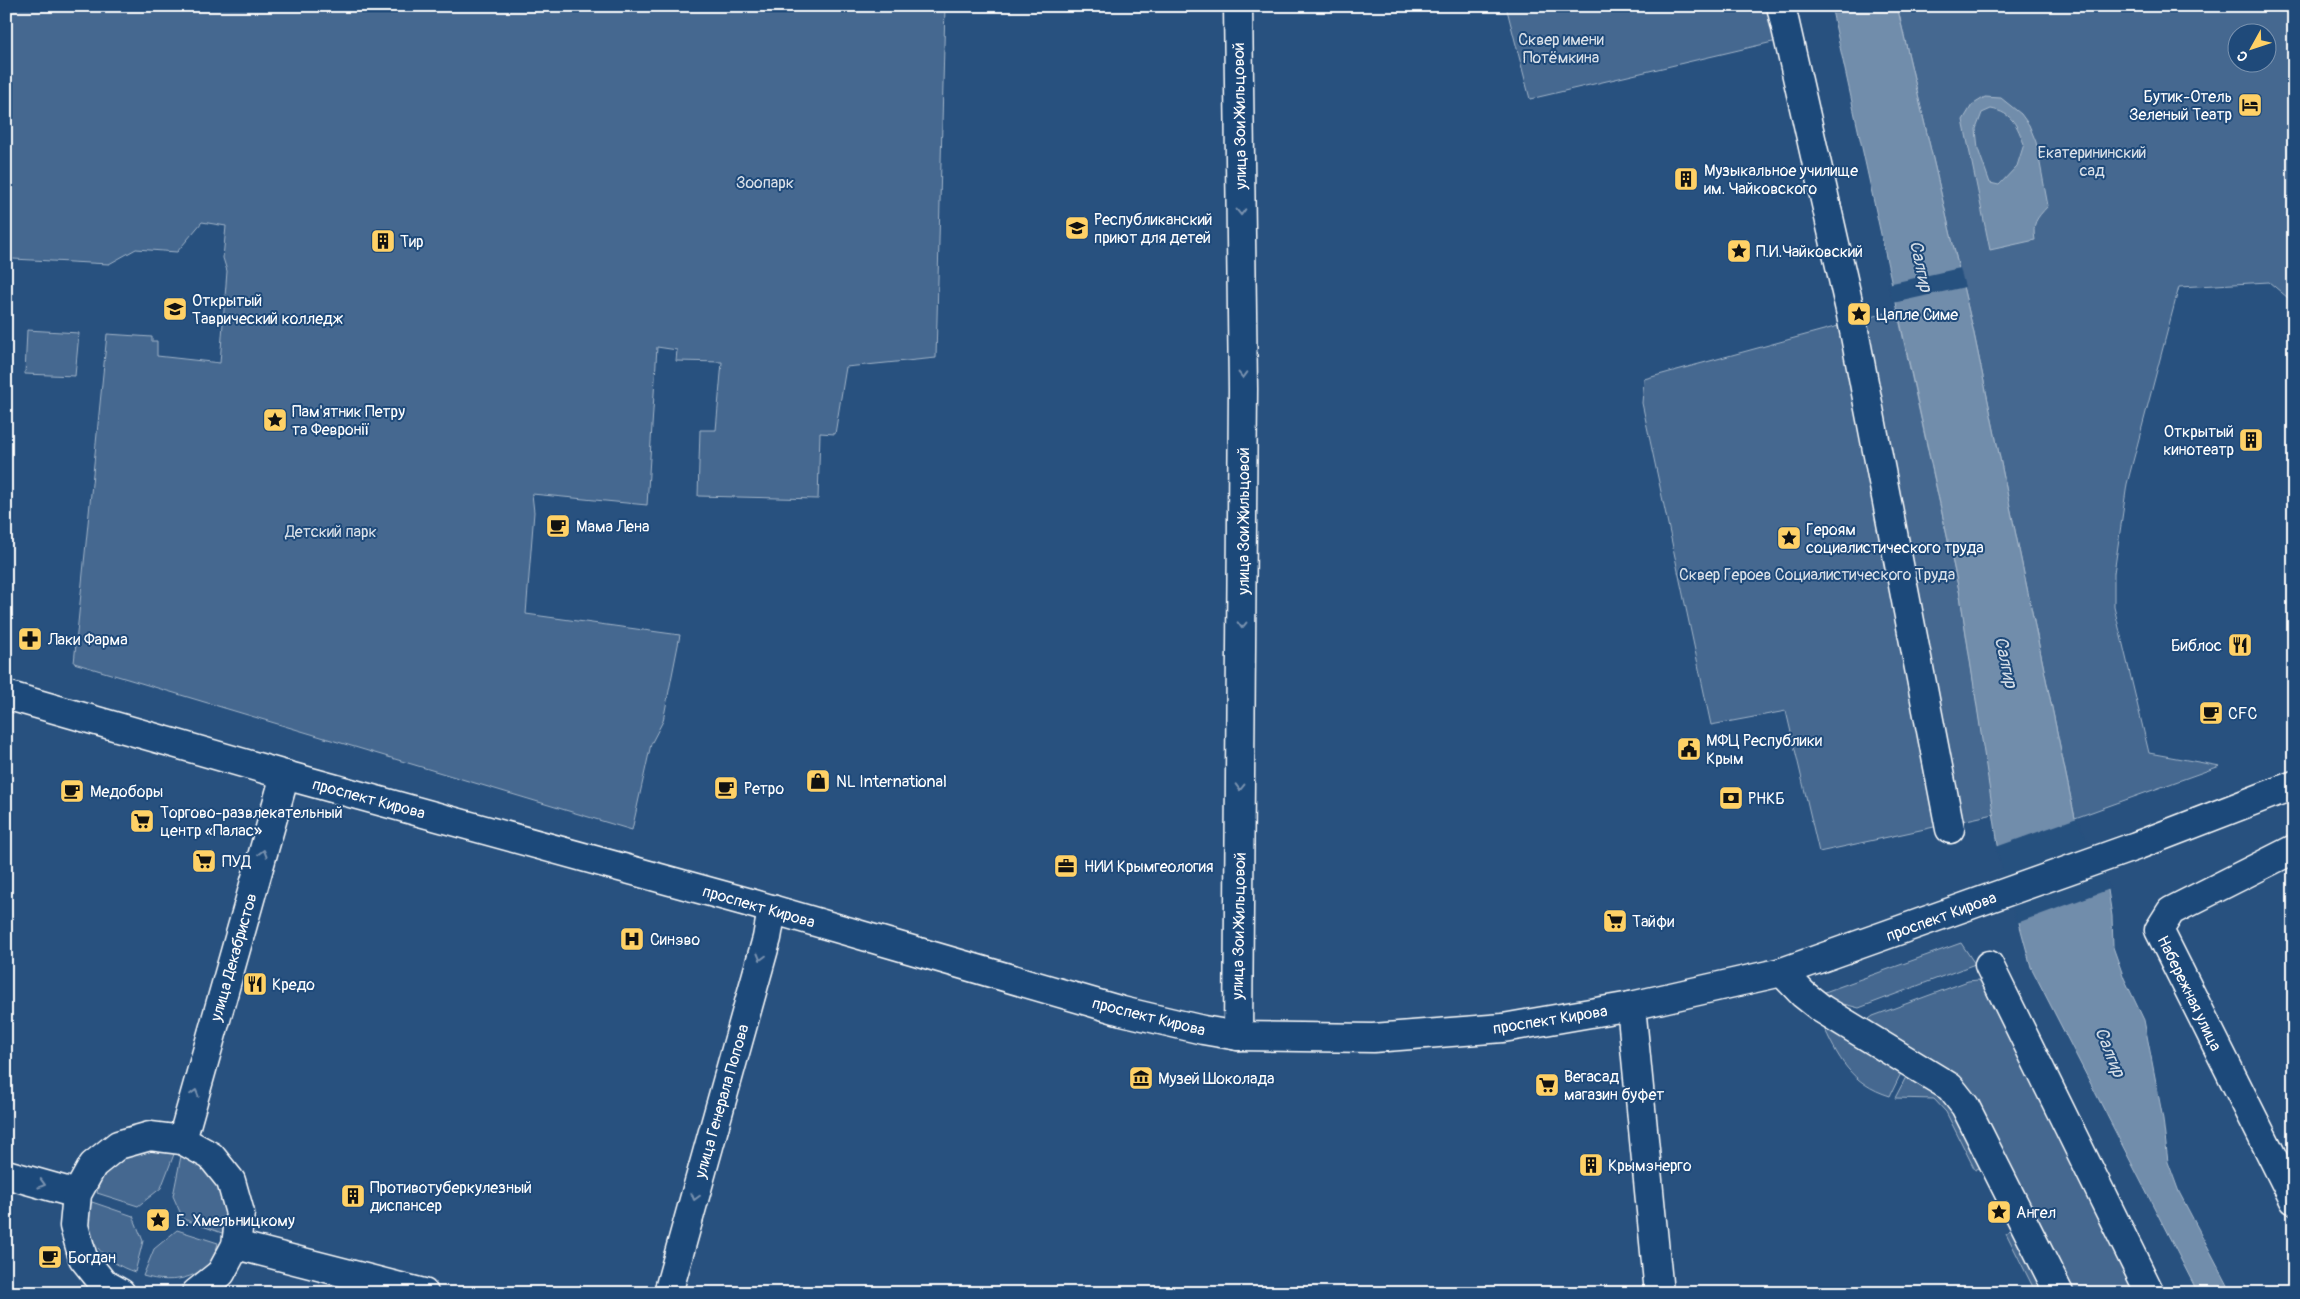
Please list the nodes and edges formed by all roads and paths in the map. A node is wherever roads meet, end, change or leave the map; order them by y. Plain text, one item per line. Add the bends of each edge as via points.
1 (1238, 6) edge
2 (1781, 6) edge
3 (6, 695) edge
4 (286, 775) junction
5 (2294, 785) edge
6 (1950, 829) dead end
7 (2294, 849) edge
8 (772, 909) junction
9 (1989, 965) dead end
10 (1782, 972) junction
11 (1630, 1006) junction
12 (1238, 1036) junction
13 (182, 1140) junction
14 (6, 1174) edge
15 (77, 1194) junction
16 (2294, 1200) edge
17 (236, 1245) junction
18 (121, 1293) edge
19 (196, 1293) edge
20 (424, 1293) edge
21 (668, 1293) edge
22 (1659, 1293) edge
23 (2060, 1293) edge
24 (2150, 1293) edge

1 -> 12 street, улица Зои Жильцовой via 1243,389
2 - 6 street via 1850,310
3 - 4 street, проспект Кирова
4 - 8 street, проспект Кирова
13 -> 4 street, улица Декабристов
5 - 10 street, проспект Кирова via 2136,846
7 - 16 street, Набережная улица via 2171,911 2158,930
8 - 12 street, проспект Кирова via 1122,1011
8 -> 21 street, улица Генерала Попова via 767,938
9 - 24 street
10 - 11 street, проспект Кирова
10 - 23 street via 1822,1009 1950,1088 1965,1106
11 - 12 street, проспект Кирова via 1503,1028 1392,1037
11 - 22 street
13 - 15 street via 150,1136 118,1145 93,1165
13 - 17 street via 210,1156 231,1181 240,1213
14 -> 15 street
15 - 18 street via 74,1226 83,1258 103,1283
17 - 19 street via 220,1273
17 - 20 street

